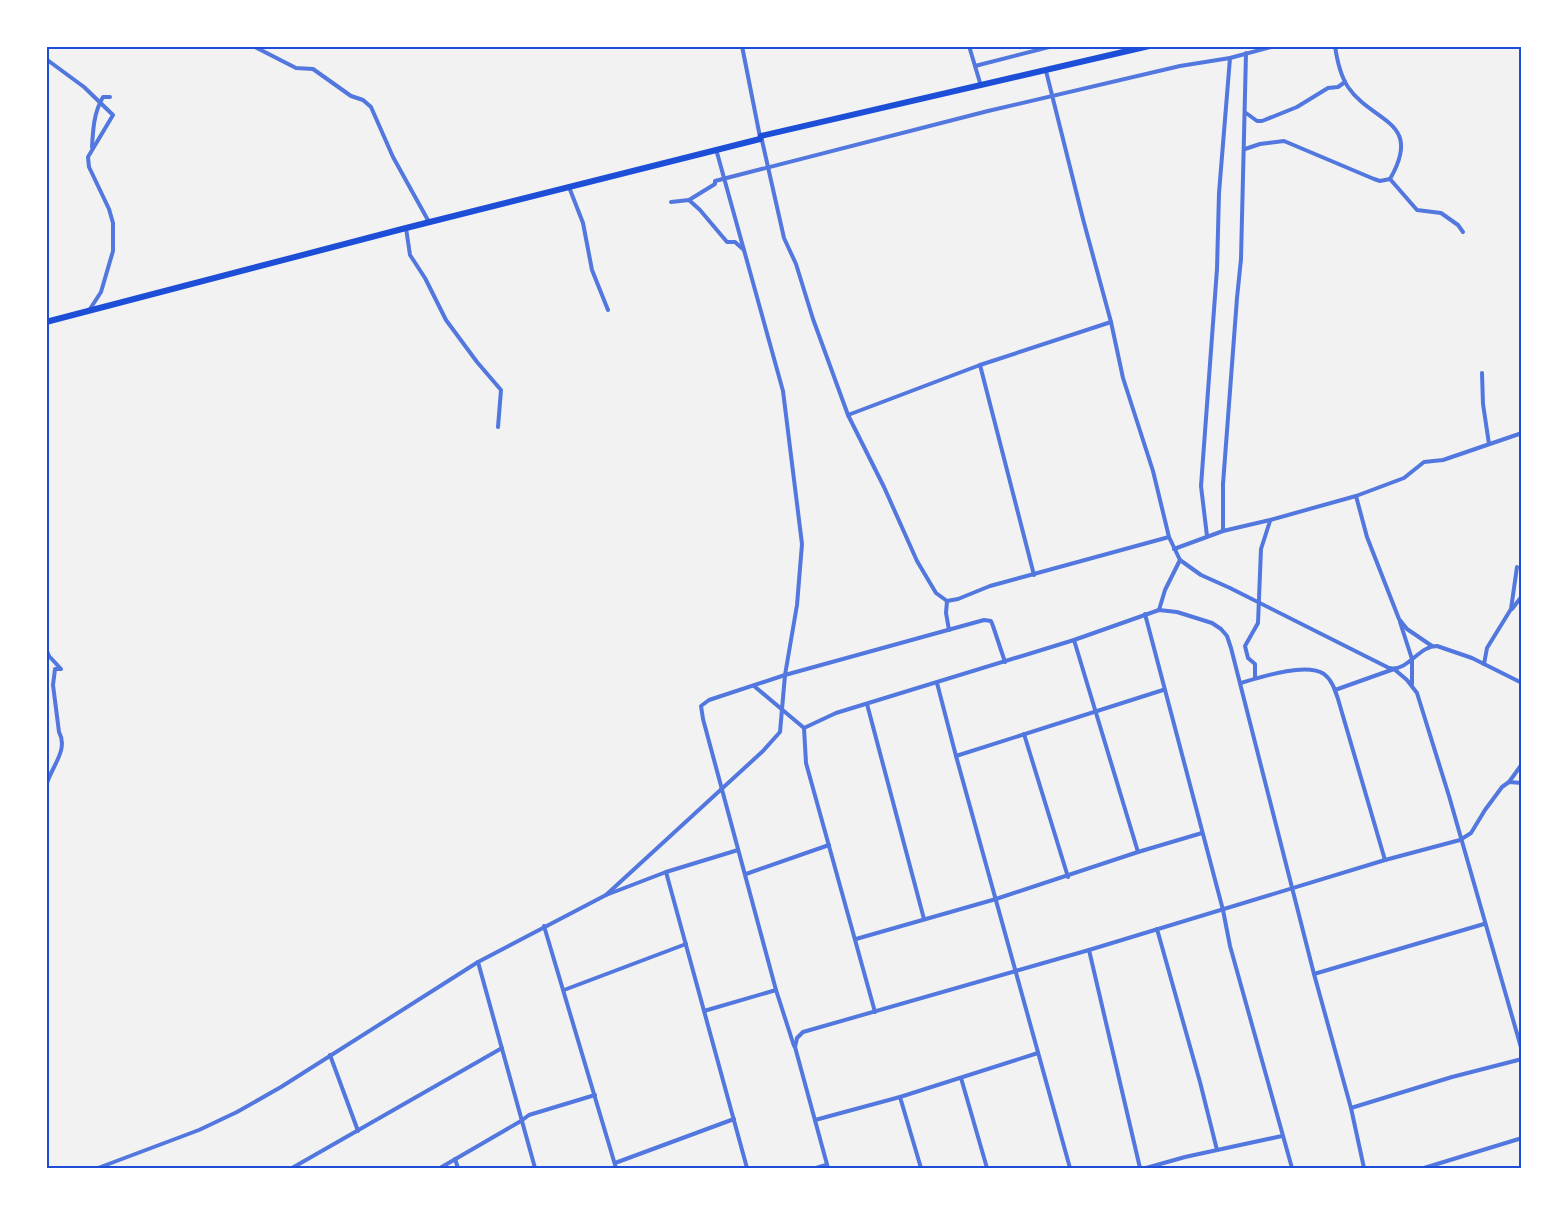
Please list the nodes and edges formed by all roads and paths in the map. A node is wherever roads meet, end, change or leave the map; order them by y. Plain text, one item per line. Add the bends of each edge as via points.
1 (253, 46) edge
2 (742, 46) edge
3 (969, 46) edge
4 (1053, 46) edge
5 (1149, 46) edge
6 (1275, 46) edge
7 (1335, 46) edge
8 (1246, 53) junction
9 (1230, 58) junction
10 (46, 59) edge
11 (975, 66) junction
12 (1046, 71) junction
13 (1345, 82) junction
14 (981, 86) junction
15 (1052, 96) junction
16 (110, 97) dead end
17 (100, 102) junction
18 (1245, 112) junction
19 (761, 138) junction
20 (716, 149) junction
21 (1245, 149) junction
22 (91, 150) junction
23 (769, 165) junction
24 (724, 178) junction
25 (1390, 179) junction
26 (569, 186) junction
27 (689, 200) junction
28 (671, 202) dead end
29 (429, 222) junction
30 (406, 228) junction
31 (1463, 232) dead end
32 (744, 251) junction
33 (608, 310) dead end
34 (88, 311) junction
35 (46, 322) edge
36 (1111, 322) junction
37 (980, 365) junction
38 (1482, 373) dead end
39 (848, 415) junction
40 (498, 427) dead end
41 (1521, 433) edge
42 (1489, 444) junction
43 (1356, 495) junction
44 (1270, 520) junction
45 (1223, 531) junction
46 (1207, 536) junction
47 (1169, 537) junction
48 (1174, 549) junction
49 (1180, 560) junction
50 (1517, 567) dead end
51 (1034, 575) junction
52 (1521, 596) edge
53 (947, 601) junction
54 (1259, 603) junction
55 (1511, 609) junction
56 (1159, 610) junction
57 (1145, 614) junction
58 (1399, 619) junction
59 (949, 630) junction
60 (1074, 640) junction
61 (1432, 646) junction
62 (46, 649) edge
63 (1412, 659) junction
64 (1005, 662) junction
65 (1484, 664) junction
66 (1394, 669) junction
67 (785, 675) junction
68 (1256, 678) junction
69 (937, 683) junction
70 (1241, 683) junction
71 (1521, 683) edge
72 (1412, 685) junction
73 (753, 686) junction
74 (1164, 690) junction
75 (1335, 690) junction
76 (867, 704) junction
77 (782, 711) junction
78 (1096, 711) junction
79 (804, 728) junction
80 (1024, 734) junction
81 (956, 756) junction
82 (1521, 764) edge
83 (1509, 782) junction
84 (1521, 783) edge
85 (46, 786) edge
86 (722, 789) junction
87 (1202, 833) junction
88 (1460, 840) junction
89 (829, 845) junction
90 (738, 850) junction
91 (1138, 852) junction
92 (1385, 860) junction
93 (666, 872) junction
94 (746, 874) junction
95 (1068, 877) junction
96 (1293, 889) junction
97 (606, 894) junction
98 (996, 899) junction
99 (1223, 910) junction
100 (924, 919) junction
101 (1484, 924) junction
102 (544, 926) junction
103 (1157, 929) junction
104 (856, 939) junction
105 (686, 944) junction
106 (1089, 950) junction
107 (478, 962) junction
108 (1016, 972) junction
109 (1314, 974) junction
110 (564, 990) junction
111 (776, 990) junction
112 (704, 1011) junction
113 (875, 1012) junction
114 (795, 1047) junction
115 (502, 1048) junction
116 (1521, 1051) edge
117 (1038, 1053) junction
118 (330, 1055) junction
119 (1521, 1059) edge
120 (961, 1078) junction
121 (595, 1095) junction
122 (900, 1097) junction
123 (1351, 1108) junction
124 (734, 1119) junction
125 (814, 1120) junction
126 (521, 1121) junction
127 (358, 1131) junction
128 (1282, 1136) junction
129 (1521, 1138) edge
130 (1217, 1150) junction
131 (455, 1159) junction
132 (615, 1163) junction
133 (827, 1167) edge
134 (98, 1168) edge
135 (292, 1168) edge
136 (440, 1168) edge
137 (458, 1168) edge
138 (535, 1168) edge
139 (616, 1168) edge
140 (747, 1168) edge
141 (816, 1168) edge
142 (921, 1168) edge
143 (987, 1168) edge
144 (1070, 1168) edge
145 (1140, 1168) edge
146 (1146, 1168) edge
147 (1292, 1168) edge
148 (1364, 1168) edge
149 (1424, 1168) edge

1 - 29 street via 296,68 313,69 371,107 393,158
2 - 19 street
3 - 11 street
4 - 11 street
5 - 12 highway
6 - 8 street
7 - 13 street
8 - 9 street
8 - 18 street
9 - 15 street
9 - 46 street via 1201,486
10 - 17 street
11 - 14 street
12 - 14 highway
12 - 15 street
13 - 18 street via 1262,121
13 - 25 street via 1401,138 1400,156
14 - 19 highway
15 - 23 street
15 - 36 street
16 - 17 street
17 - 22 street
17 - 22 street via 113,115
18 - 21 street
19 - 20 highway
19 - 23 street
20 - 24 street
20 - 26 highway
21 - 25 street via 1284,141 1374,179
21 - 45 street
22 - 34 street via 89,167 113,223 113,250 101,292
23 - 24 street
23 - 39 street via 784,238
24 - 27 street via 715,180 715,184
24 - 32 street
25 - 31 street via 1417,210 1441,213
26 - 29 highway
26 - 33 street via 583,223 592,270
27 - 28 street
27 - 32 street via 727,242 735,242
29 - 30 highway
30 - 34 highway
30 - 40 street via 410,255 446,320 501,390
32 - 67 street via 783,391 802,544
34 - 35 highway
36 - 37 street
36 - 47 street
37 - 39 street
37 - 51 street
38 - 42 street
39 - 53 street via 917,561 936,593
41 - 42 street
42 - 43 street via 1443,460 1424,462 1404,478
43 - 44 street
43 - 58 street via 1367,537
44 - 45 street
44 - 54 street via 1261,549
45 - 46 street
46 - 48 street
47 - 48 street
47 - 51 street
48 - 49 street
49 - 54 street via 1201,575
49 - 56 street
50 - 55 street
51 - 53 street
52 - 55 street
53 - 59 street
54 - 66 street
54 - 68 street via 1258,623 1245,646 1255,664
55 - 65 street via 1487,648
56 - 57 street
56 - 70 street via 1177,612 1221,629 1227,636
57 - 60 street
57 - 74 street
58 - 61 street
58 - 63 street
59 - 64 street via 990,621
59 - 67 street
60 - 64 street
60 - 78 street
61 - 63 street
61 - 65 street
62 - 85 street via 62,669 55,669 53,685 63,738 62,752
63 - 66 street
63 - 72 street
64 - 69 street
65 - 71 street
66 - 72 street
66 - 75 street
67 - 73 street
67 - 77 street
68 - 70 street
68 - 75 street via 1313,669 1325,675
69 - 76 street
69 - 81 street
70 - 96 street
72 - 88 street
73 - 77 street
73 - 86 street via 701,706
74 - 78 street
74 - 87 street
75 - 92 street
76 - 79 street
76 - 100 street
77 - 79 street
77 - 86 street via 780,732
78 - 80 street
78 - 91 street
79 - 89 street via 806,763
80 - 81 street
80 - 95 street
81 - 98 street
82 - 83 street
83 - 84 street
83 - 88 street via 1468,836
86 - 90 street
86 - 97 street
87 - 91 street
87 - 99 street
88 - 92 street
88 - 101 street
89 - 94 street
89 - 104 street
90 - 93 street
90 - 94 street
91 - 95 street
92 - 96 street
93 - 97 street
93 - 105 street
94 - 111 street
95 - 98 street
96 - 99 street
96 - 109 street
97 - 102 street
98 - 100 street
98 - 108 street
99 - 103 street
99 - 128 street
100 - 104 street
101 - 109 street
101 - 116 street
102 - 107 street
102 - 110 street
103 - 106 street
103 - 130 street
104 - 113 street
105 - 110 street
105 - 112 street
106 - 108 street
106 - 145 street
107 - 115 street
107 - 118 street
108 - 113 street
108 - 117 street
109 - 123 street
110 - 121 street
111 - 112 street
111 - 114 street
112 - 124 street
113 - 114 street via 803,1032
114 - 125 street
115 - 126 street
115 - 127 street
117 - 120 street
117 - 144 street
118 - 127 street
118 - 134 street via 281,1087 200,1130
119 - 123 street
120 - 122 street
120 - 143 street
121 - 126 street via 529,1115
121 - 132 street
122 - 125 street
122 - 142 street
123 - 148 street
124 - 132 street
124 - 140 street
125 - 133 street
126 - 131 street
126 - 138 street
127 - 135 street
128 - 130 street
128 - 147 street
129 - 149 street
130 - 146 street
131 - 136 street
131 - 137 street
132 - 139 street
133 - 141 street

